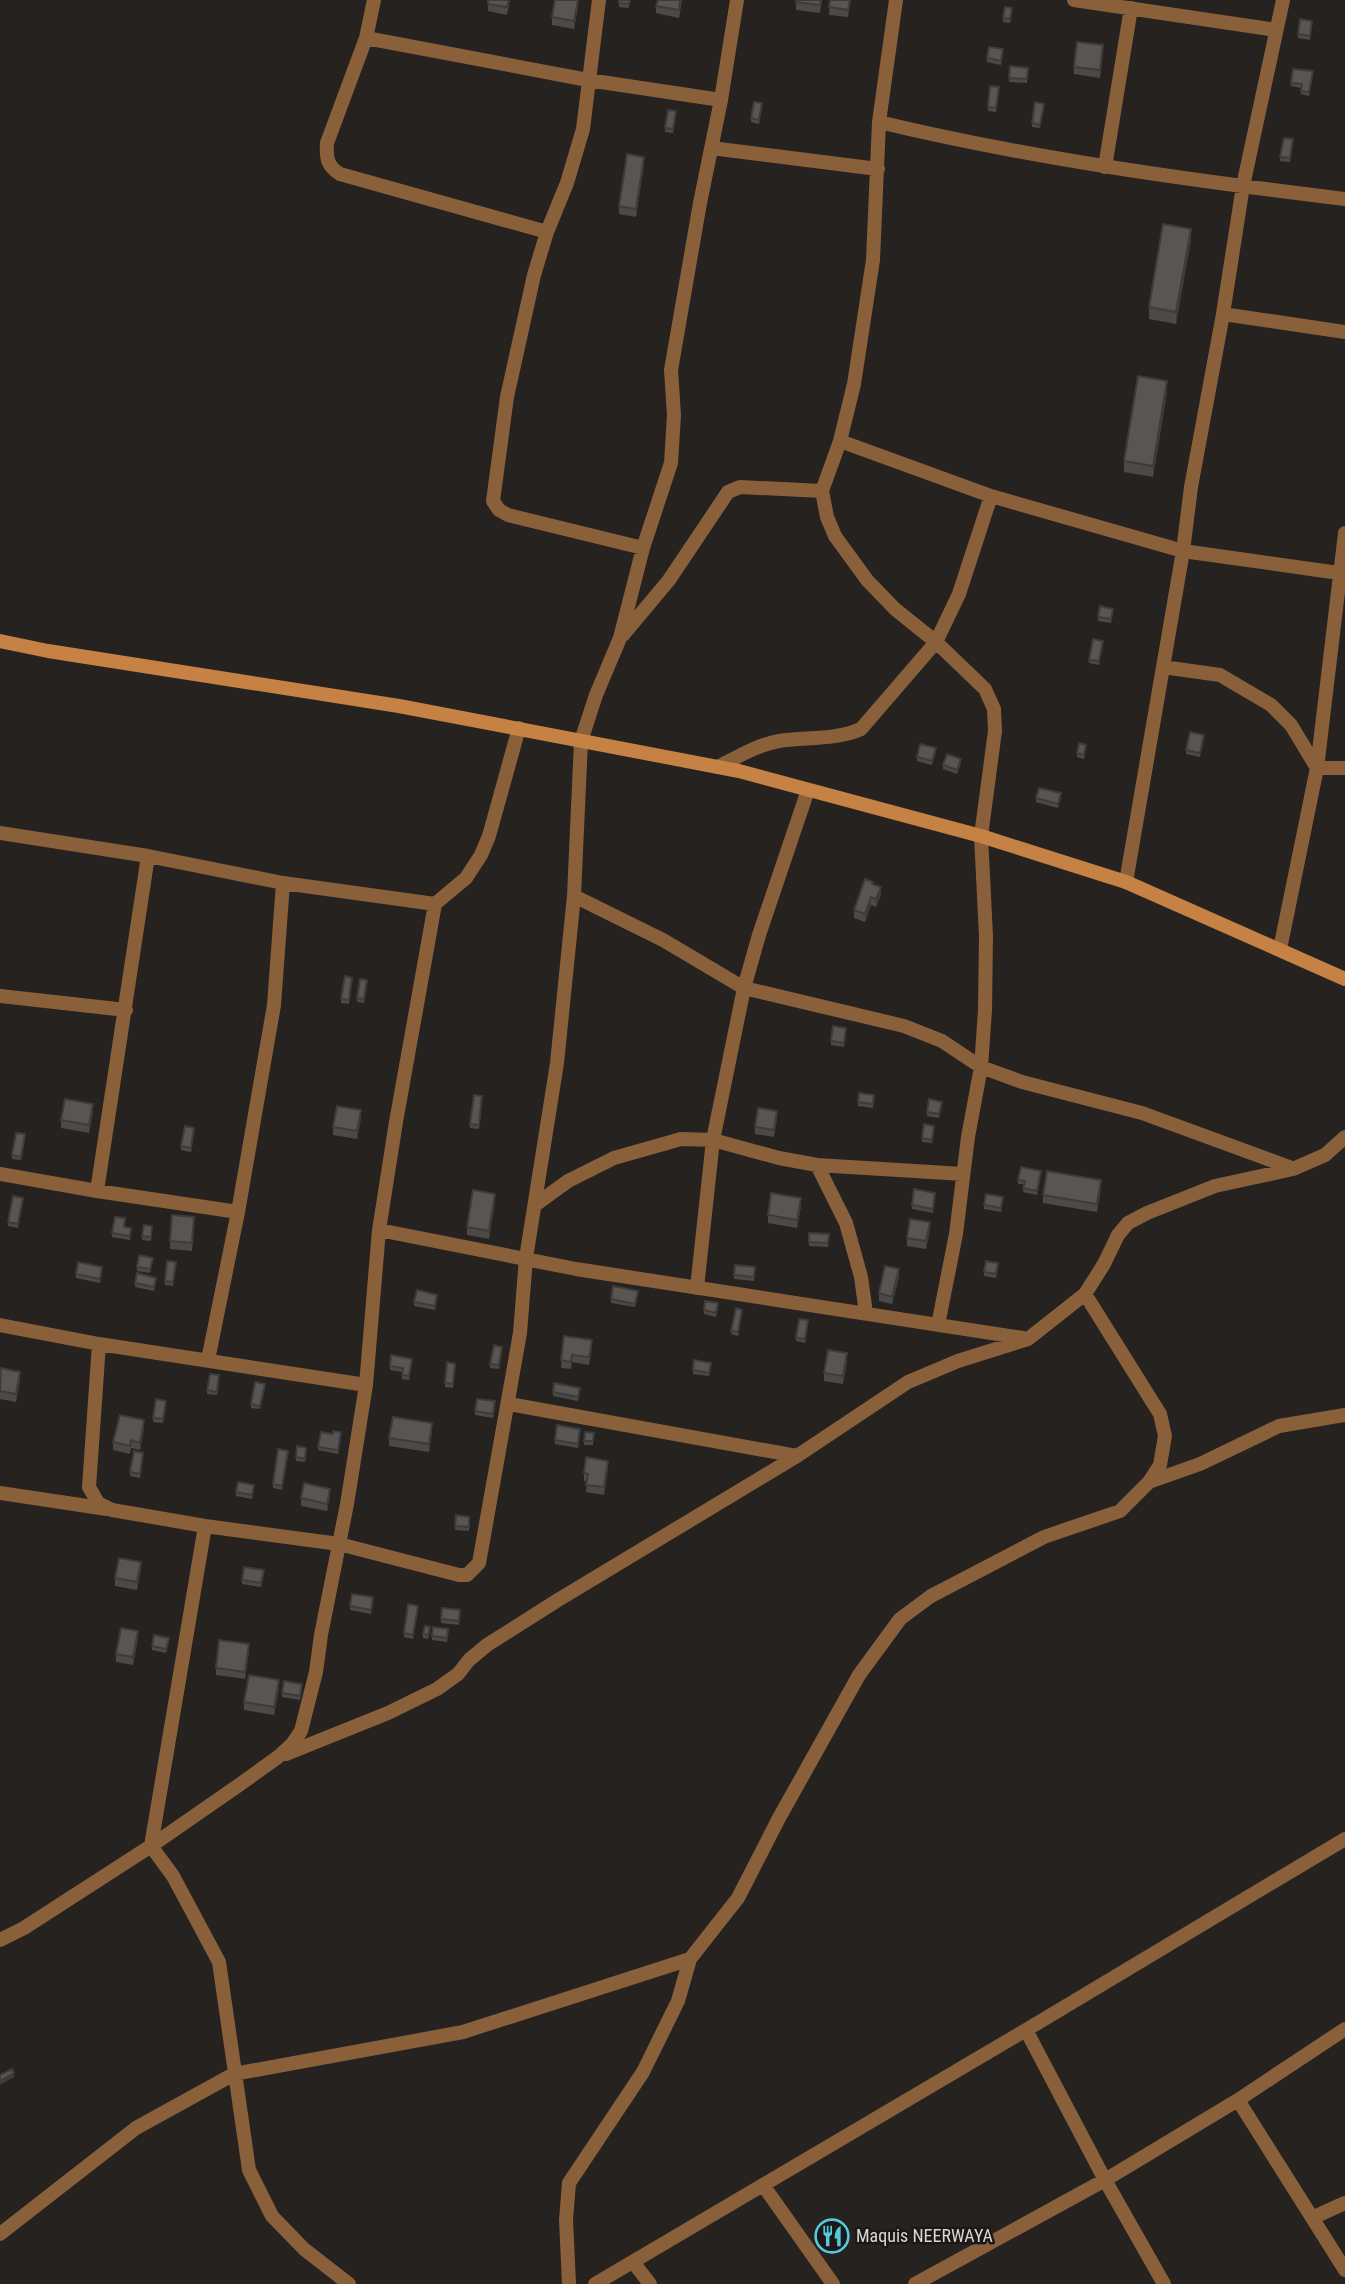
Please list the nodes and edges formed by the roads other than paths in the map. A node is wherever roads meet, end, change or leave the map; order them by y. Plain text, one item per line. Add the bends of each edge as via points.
1 (374, 0) edge
2 (599, 0) edge
3 (737, 0) edge
4 (896, 0) edge
5 (1074, 0) edge
6 (1283, 0) edge
7 (1131, 8) junction
8 (1276, 30) junction
9 (366, 38) junction
10 (587, 80) junction
11 (721, 100) junction
12 (879, 122) junction
13 (711, 148) junction
14 (1105, 167) junction
15 (878, 169) junction
16 (1243, 187) junction
17 (1345, 200) edge
18 (547, 232) junction
19 (1223, 314) junction
20 (1345, 332) edge
21 (840, 441) junction
22 (822, 491) junction
23 (991, 496) junction
24 (1345, 533) edge
25 (643, 548) junction
26 (1183, 551) junction
27 (1339, 573) junction
28 (620, 638) junction
29 (0, 641) edge
30 (936, 642) junction
31 (1163, 667) junction
32 (519, 729) junction
33 (581, 741) junction
34 (718, 767) junction
35 (1317, 768) junction
36 (1345, 768) edge
37 (808, 790) junction
38 (0, 833) edge
39 (981, 836) junction
40 (148, 856) junction
41 (1126, 882) junction
42 (283, 883) junction
43 (574, 896) junction
44 (435, 904) junction
45 (1280, 949) junction
46 (1345, 979) edge
47 (744, 988) junction
48 (0, 996) edge
49 (126, 1010) junction
50 (981, 1067) junction
51 (1345, 1137) edge
52 (713, 1140) junction
53 (817, 1165) junction
54 (1293, 1169) junction
55 (0, 1174) edge
56 (963, 1174) junction
57 (97, 1191) junction
58 (535, 1205) junction
59 (238, 1212) junction
60 (379, 1230) junction
61 (526, 1258) junction
62 (697, 1288) junction
63 (1085, 1294) junction
64 (866, 1313) junction
65 (0, 1325) edge
66 (938, 1325) junction
67 (1028, 1339) junction
68 (99, 1344) junction
69 (208, 1360) junction
70 (366, 1385) junction
71 (509, 1404) junction
72 (1345, 1415) edge
73 (797, 1456) junction
74 (1149, 1482) junction
75 (0, 1493) edge
76 (112, 1510) junction
77 (205, 1525) junction
78 (339, 1544) junction
79 (278, 1757) junction
80 (1345, 1839) edge
81 (151, 1846) junction
82 (0, 1941) edge
83 (690, 1959) junction
84 (1345, 2029) edge
85 (1026, 2030) junction
86 (234, 2074) junction
87 (1238, 2100) junction
88 (1105, 2180) junction
89 (763, 2185) junction
90 (1345, 2203) edge
91 (1314, 2217) junction
92 (0, 2234) edge
93 (633, 2262) junction
94 (1345, 2270) edge
95 (349, 2284) edge
96 (569, 2284) edge
97 (595, 2284) edge
98 (650, 2284) edge
99 (833, 2284) edge
100 (915, 2284) edge
101 (1164, 2284) edge

1 - 9 street
2 - 10 street
3 - 11 street
4 - 12 street
5 - 7 street
6 - 8 street
7 - 8 street
7 - 14 street
8 - 16 street
9 - 10 street
9 - 18 street via 327,143 330,168
10 - 11 street
10 - 18 street via 583,129
11 - 13 street
12 - 14 street via 961,142
12 - 15 street
13 - 15 street
13 - 25 street via 671,370 671,463
14 - 16 street
15 - 21 street via 873,260 854,384
16 - 17 street
16 - 19 street
18 - 25 street via 507,397 493,501 508,514
19 - 20 street
19 - 26 street
21 - 22 street
21 - 23 street
22 - 28 street via 740,487 727,492 669,580
22 - 30 street via 835,536 867,580 895,610
23 - 26 street
23 - 30 street via 959,594
24 - 27 street
25 - 28 street
26 - 27 street
26 - 31 street
27 - 35 street
28 - 33 street
29 - 32 street
30 - 34 street via 861,729 848,735 775,741
30 - 39 street via 985,689 994,709
31 - 35 street via 1220,675 1271,705 1291,725
31 - 41 street
32 - 33 street
32 - 44 street via 481,855 466,878
33 - 34 street
33 - 43 street
34 - 37 street
35 - 36 street
35 - 45 street
37 - 39 street
37 - 47 street
38 - 40 street
39 - 41 street
39 - 50 street via 986,936
40 - 42 street
40 - 49 street
41 - 45 street
42 - 44 street
42 - 59 street via 274,1005
43 - 47 street via 663,940
43 - 58 street via 557,1063
44 - 60 street
45 - 46 street
47 - 50 street via 904,1026 942,1041
47 - 52 street
48 - 49 street
49 - 57 street
50 - 54 street via 1142,1113
50 - 56 street
51 - 54 street via 1325,1155
52 - 53 street
52 - 58 street via 681,1139 614,1158 568,1181
52 - 62 street
53 - 56 street
53 - 64 street via 846,1223
54 - 63 street via 1216,1186 1128,1223
55 - 57 street
56 - 66 street
57 - 59 street
58 - 61 street
59 - 69 street
60 - 61 street
60 - 70 street
61 - 62 street
61 - 71 street
62 - 64 street
63 - 67 street
63 - 74 street via 1160,1414 1165,1436 1160,1465
64 - 66 street
65 - 68 street
66 - 67 street
67 - 73 street via 908,1382
68 - 69 street
68 - 76 street via 89,1487 98,1503
69 - 70 street
70 - 78 street
71 - 73 street
71 - 78 street via 482,1552 472,1571 459,1575
72 - 74 street via 1279,1426 1200,1464
73 - 79 street via 487,1645 437,1689
74 - 83 street via 1120,1511 1044,1537 931,1596 900,1619 859,1675 738,1898
75 - 76 street
76 - 77 street
77 - 78 street
77 - 81 street
78 - 79 street via 305,1719 293,1743
79 - 81 street
80 - 85 street
81 - 82 street
81 - 86 street via 173,1876 219,1962
83 - 86 street via 463,2032
83 - 96 street via 678,2001 643,2072 569,2183
84 - 87 street
85 - 88 street
85 - 89 street
86 - 92 street via 136,2128
86 - 95 street via 249,2170 272,2216 304,2249
87 - 88 street
87 - 91 street
88 - 100 street
88 - 101 street
89 - 93 street
89 - 99 street
90 - 91 street
91 - 94 street
93 - 97 street
93 - 98 street

